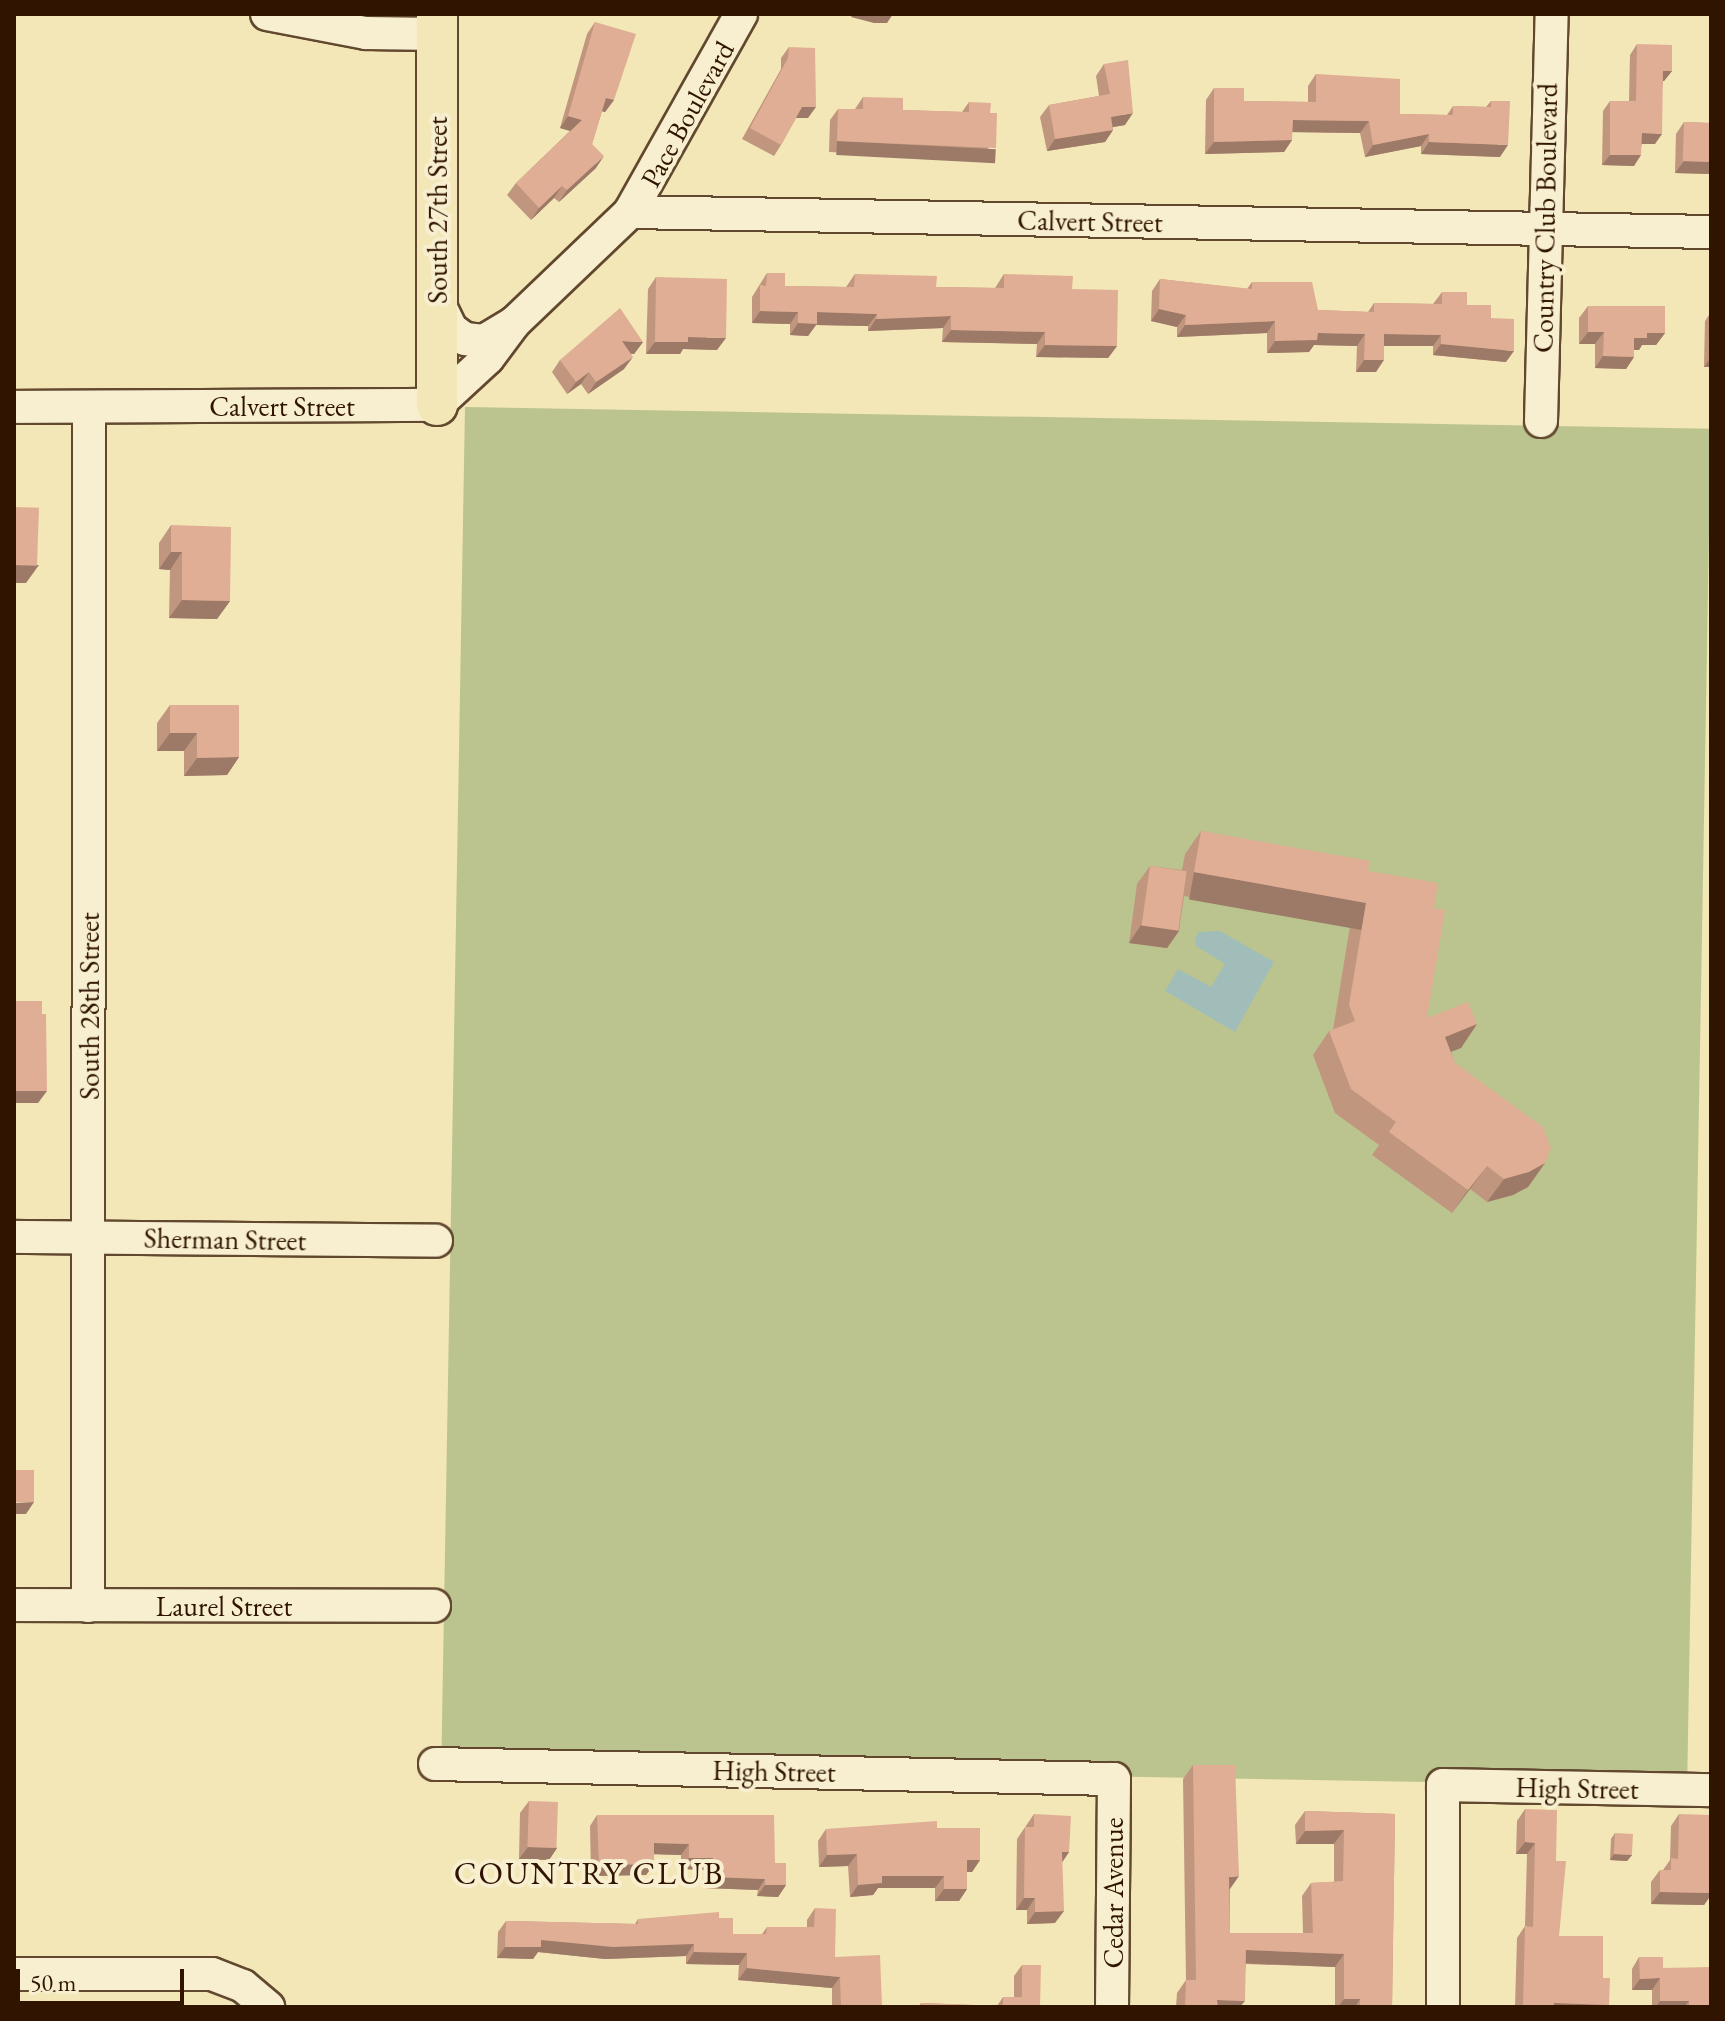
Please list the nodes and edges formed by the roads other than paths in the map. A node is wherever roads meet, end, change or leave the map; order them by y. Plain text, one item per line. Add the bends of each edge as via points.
1 (267, 14) edge
2 (741, 14) edge
3 (1552, 14) edge
4 (437, 24) edge
5 (630, 212) junction
6 (1545, 229) junction
7 (1711, 232) edge
8 (437, 300) junction
9 (514, 323) junction
10 (437, 405) junction
11 (14, 407) edge
12 (89, 407) junction
13 (1541, 421) dead end
14 (14, 1237) edge
15 (89, 1237) junction
16 (436, 1241) dead end
17 (14, 1605) edge
18 (88, 1606) junction
19 (434, 1606) dead end
20 (435, 1764) dead end
21 (1114, 1779) joint
22 (1711, 1790) edge
23 (14, 1974) edge
24 (268, 2007) edge
25 (1112, 2007) edge
26 (1443, 2007) edge

1 - 4 street via 366,33
2 - 5 street, Pace Boulevard
3 - 6 street, Country Club Boulevard
4 - 8 main road, South 27th Street
5 - 6 street, Calvert Street
5 - 9 street
6 - 7 street, Calvert Street
6 - 13 street, Country Club Boulevard
8 - 9 street via 451,329 465,339 484,341
8 - 10 main road, South 27th Street
9 - 10 street via 488,358
10 - 12 street, Calvert Street
11 - 12 street, Calvert Street
12 - 15 street, South 28th Street
14 - 15 street, Sherman Street
15 - 16 street, Sherman Street
15 - 18 street, South 28th Street
17 - 18 street, Laurel Street
18 - 19 street, Laurel Street
20 - 21 street, High Street
21 - 25 street, Cedar Avenue
22 - 26 street, High Street via 1443,1785
23 - 24 street via 212,1974 243,1986

